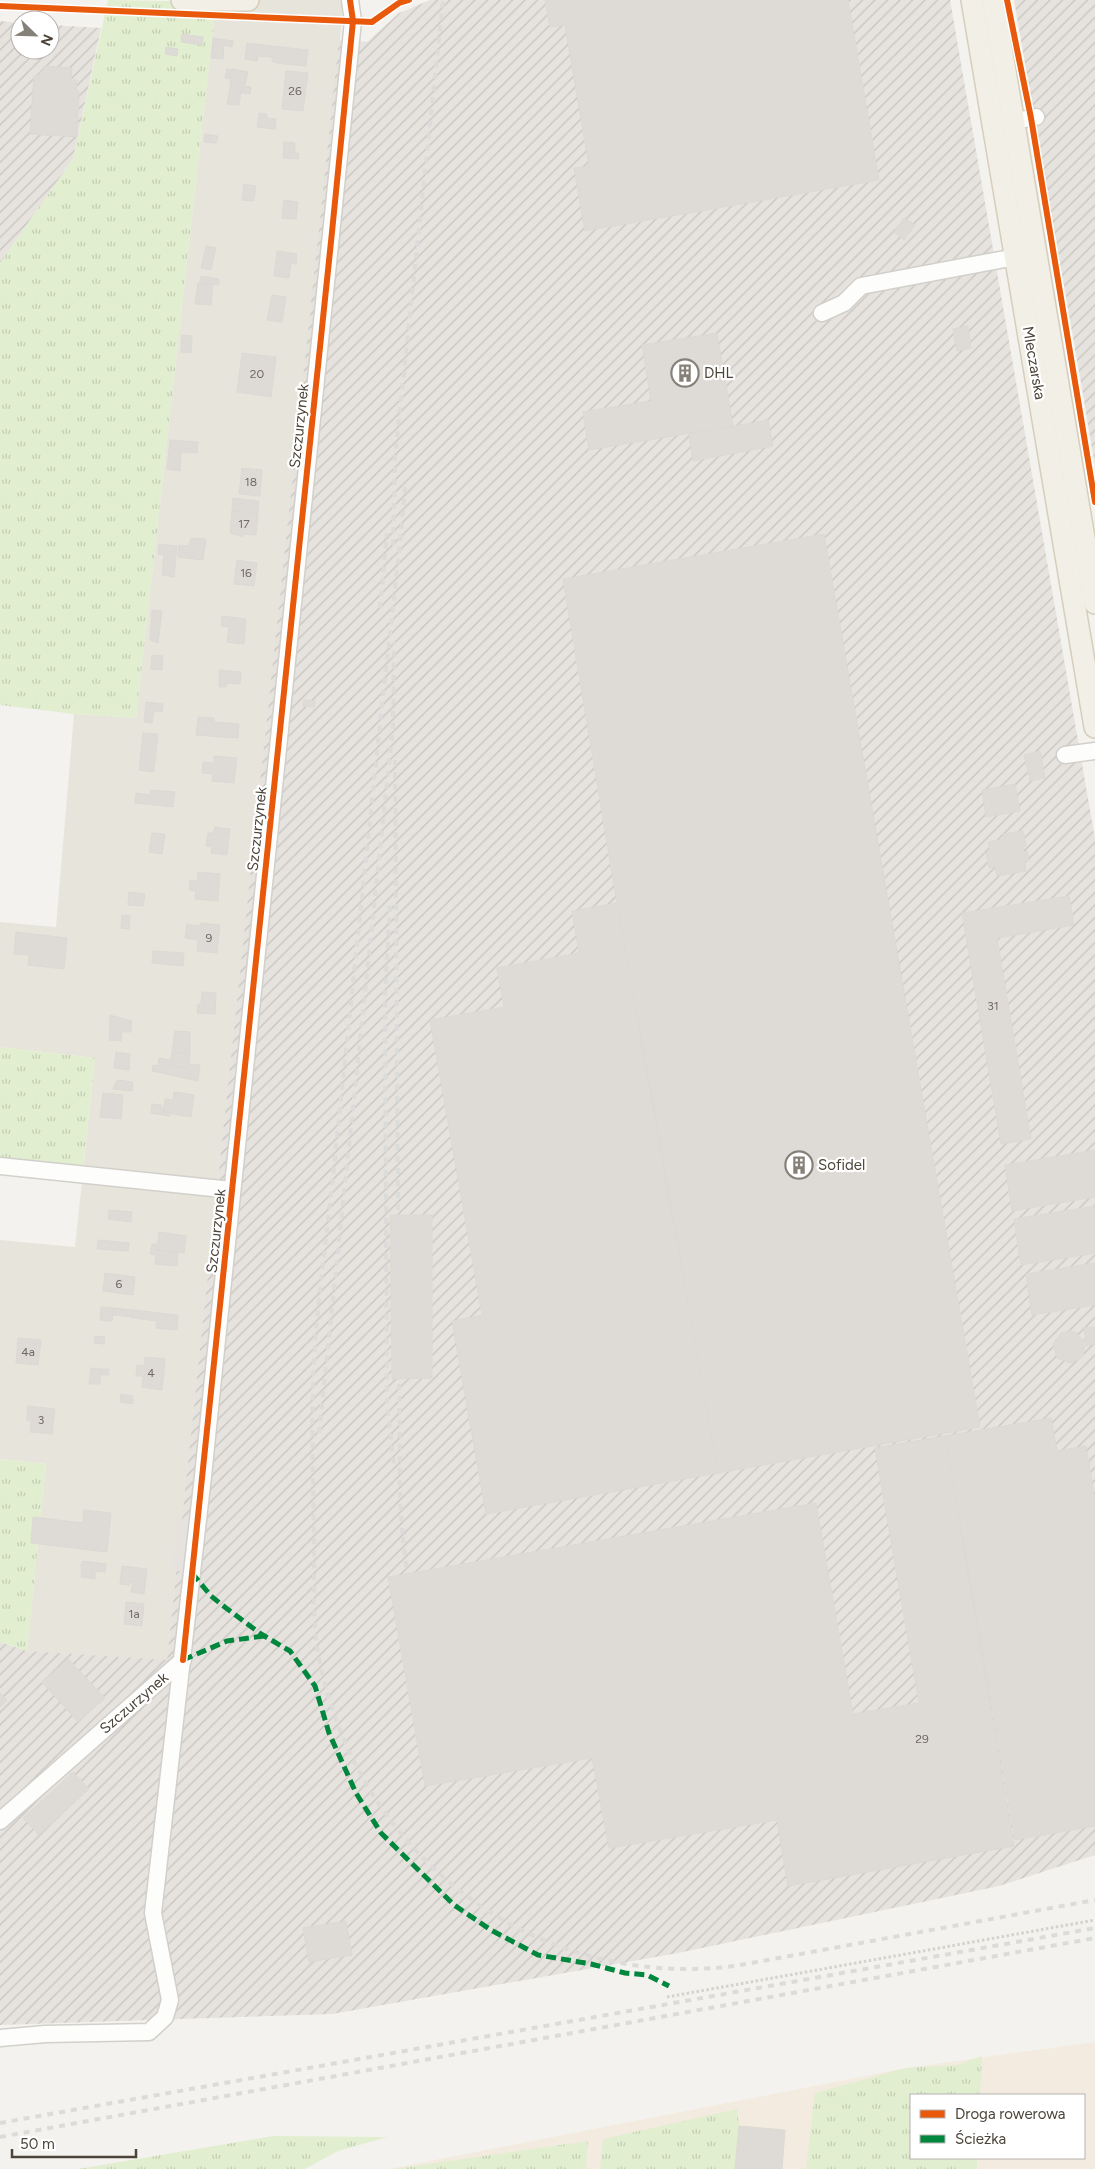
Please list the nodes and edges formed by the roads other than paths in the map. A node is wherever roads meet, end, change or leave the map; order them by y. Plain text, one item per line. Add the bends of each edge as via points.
1 (182, 0) edge
2 (248, 0) edge
3 (350, 0) edge
4 (972, 0) edge
5 (994, 0) edge
6 (991, 108) junction
7 (1036, 117) dead end
8 (1015, 121) junction
9 (1016, 258) junction
10 (1041, 276) junction
11 (822, 313) dead end
12 (1095, 603) edge
13 (1095, 727) edge
14 (1095, 751) edge
15 (1065, 755) dead end
16 (0, 1166) edge
17 (232, 1190) junction
18 (183, 1660) junction
19 (2, 1820) edge
20 (0, 2038) edge

1 - 2 main road
3 - 17 street, Szczurzynek via 353,21
4 - 6 main road, Mleczarska
5 - 8 main road, Mleczarska
6 - 8 street via 1002,120
6 - 9 main road, Mleczarska
7 - 8 street
8 - 10 main road, Mleczarska
9 - 10 street via 1033,265
9 - 11 street via 861,286 844,304
9 - 13 main road, Mleczarska
10 - 12 main road, Mleczarska
14 - 15 street
16 - 17 street
17 - 18 street, Szczurzynek
18 - 19 street, Szczurzynek
18 - 20 street via 153,1913 170,2000 165,2017 149,2032

